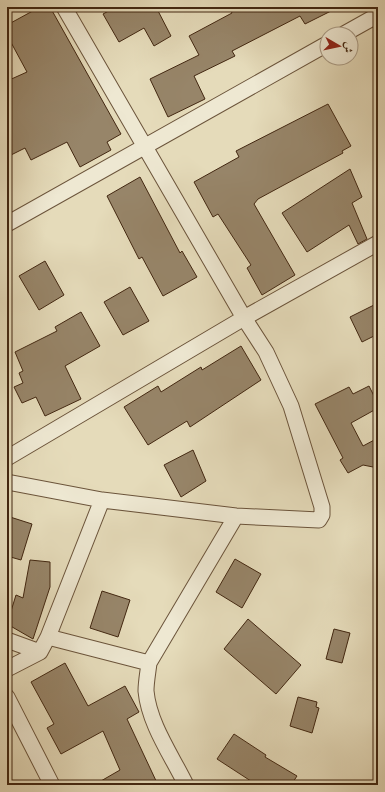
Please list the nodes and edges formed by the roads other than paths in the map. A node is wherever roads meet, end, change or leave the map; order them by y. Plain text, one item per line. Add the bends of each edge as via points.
1 (64, 7) edge
2 (378, 15) edge
3 (358, 26) edge
4 (319, 48) edge
5 (145, 146) junction
6 (7, 224) edge
7 (378, 243) edge
8 (244, 318) junction
9 (7, 458) edge
10 (7, 482) edge
11 (102, 500) junction
12 (236, 516) junction
13 (48, 637) junction
14 (7, 640) edge
15 (40, 652) junction
16 (149, 663) junction
17 (7, 669) edge
18 (7, 697) edge
19 (52, 785) edge
20 (186, 785) edge

1 - 5 street
2 - 3 street
4 - 5 street
5 - 6 street
5 - 8 street
7 - 8 street
8 - 9 street
8 - 12 street via 266,352 291,406 322,507 322,515 319,520
10 - 11 street
11 - 12 street
11 - 13 street
12 - 16 street
13 - 15 street
13 - 16 street
14 - 15 street
15 - 17 street
16 - 20 street via 146,690 149,706 158,730
18 - 19 street

